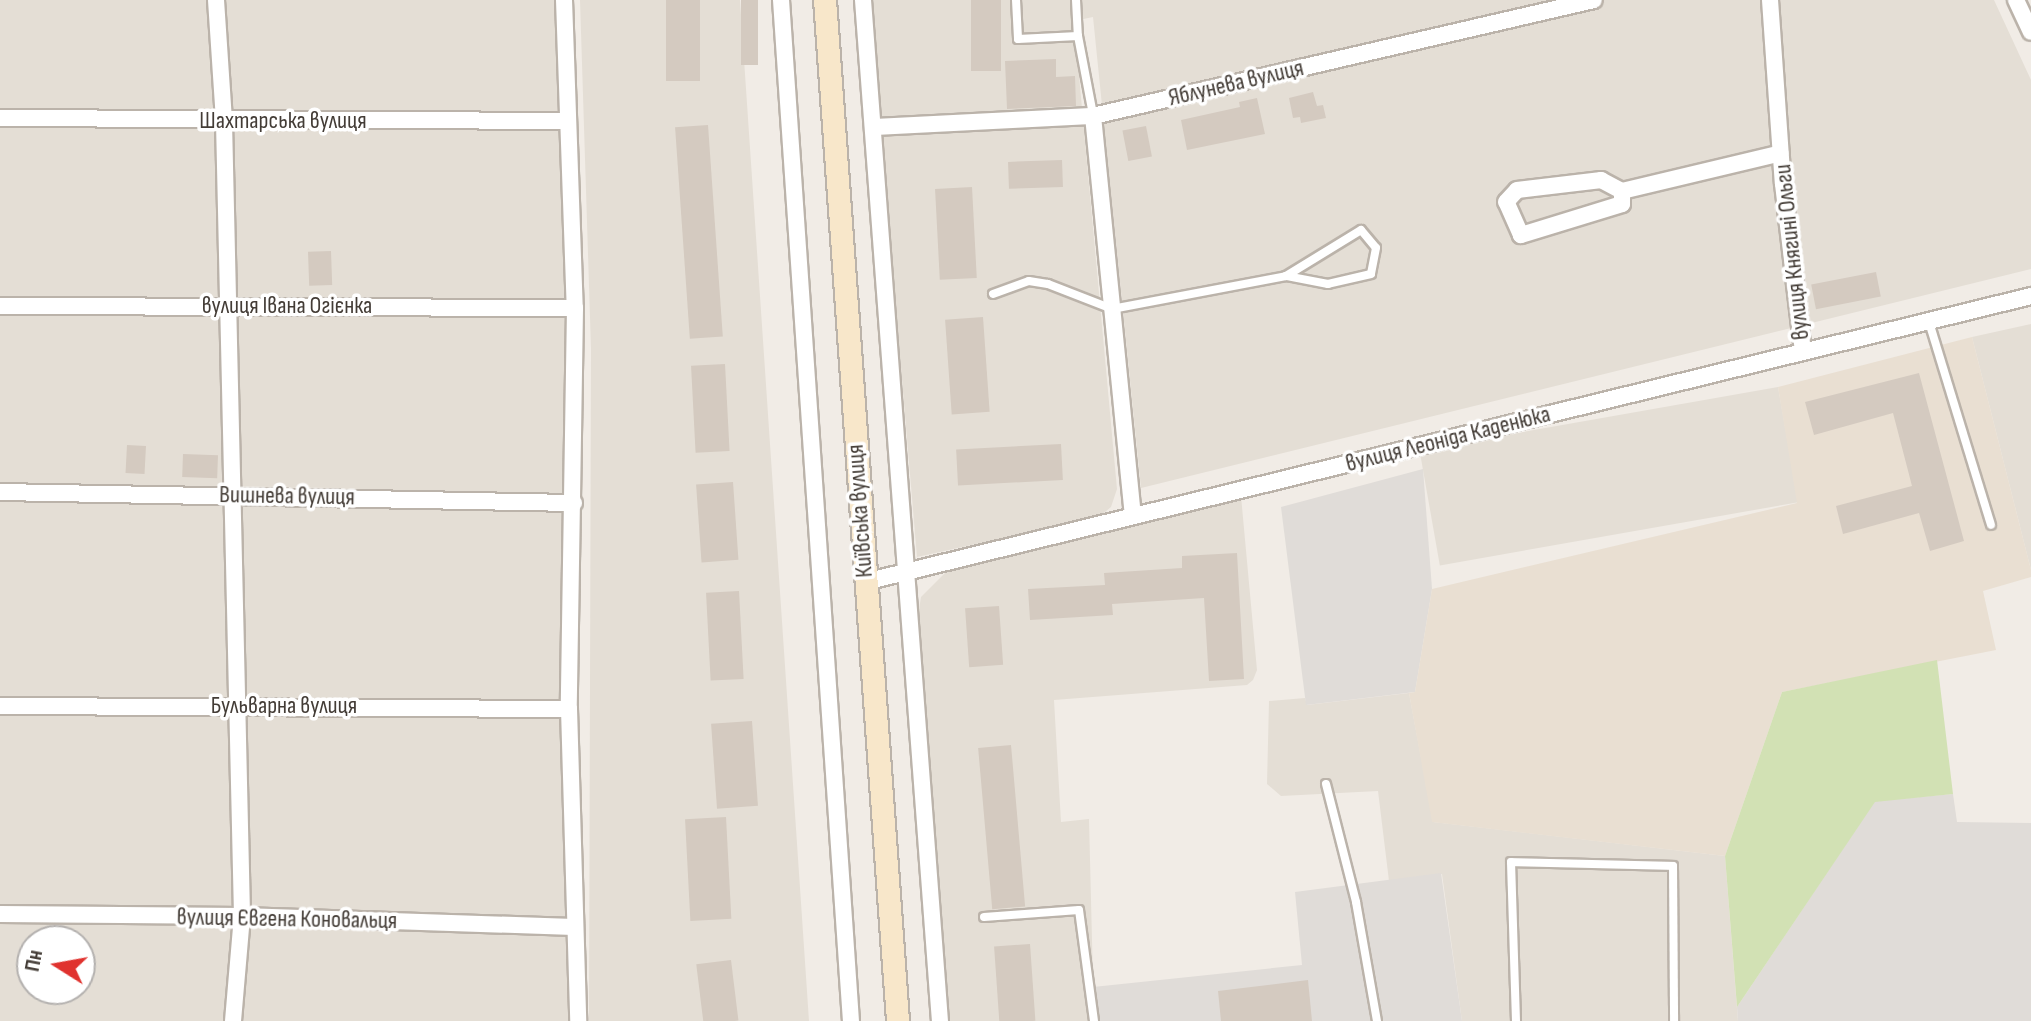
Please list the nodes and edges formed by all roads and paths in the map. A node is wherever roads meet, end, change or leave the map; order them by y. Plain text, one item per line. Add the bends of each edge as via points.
1 (216, 0) edge
2 (564, 0) edge
3 (781, 0) edge
4 (825, 0) edge
5 (863, 0) edge
6 (1016, 0) edge
7 (1076, 0) edge
8 (1594, 0) edge
9 (1770, 0) edge
10 (2016, 0) edge
11 (2031, 32) edge
12 (1078, 36) junction
13 (1093, 116) junction
14 (0, 118) edge
15 (567, 121) junction
16 (224, 122) junction
17 (873, 127) junction
18 (1781, 153) junction
19 (1622, 191) junction
20 (1286, 276) junction
21 (993, 294) dead end
22 (2031, 296) edge
23 (0, 306) edge
24 (227, 306) junction
25 (575, 308) junction
26 (1112, 309) junction
27 (1929, 322) junction
28 (1803, 352) junction
29 (0, 492) edge
30 (231, 494) junction
31 (574, 503) junction
32 (1133, 516) junction
33 (1991, 525) dead end
34 (907, 571) junction
35 (865, 582) junction
36 (236, 705) junction
37 (0, 706) edge
38 (569, 709) junction
39 (1326, 784) dead end
40 (0, 914) edge
41 (242, 916) junction
42 (984, 917) dead end
43 (574, 927) junction
44 (233, 1021) edge
45 (578, 1021) edge
46 (851, 1021) edge
47 (898, 1021) edge
48 (940, 1021) edge
49 (1094, 1021) edge
50 (1377, 1021) edge
51 (1516, 1021) edge
52 (1674, 1021) edge

1 - 16 street
2 - 15 street
3 - 46 street
4 - 35 main road, Київська вулиця
5 - 17 street
6 - 12 lane via 1018,39
7 - 12 lane
8 - 13 street, Яблунева вулиця
9 - 18 street, вулиця Княгині Ольги
10 - 11 street
12 - 13 lane
13 - 17 street, Яблунева вулиця
13 - 26 street
14 - 16 street, Шахтарська вулиця
15 - 16 street, Шахтарська вулиця
15 - 25 street
16 - 24 street
17 - 34 street
18 - 19 street, вулиця Княгині Ольги
18 - 28 street, вулиця Княгині Ольги
19 - 19 street, вулиця Княгині Ольги via 1601,180 1517,190 1506,202 1521,235 1622,204
20 - 20 lane via 1361,230 1376,248 1371,274 1328,284
20 - 26 lane
21 - 26 lane via 1029,281
22 - 27 street, вулиця Леоніда Каденюка
23 - 24 street, вулиця Івана Огієнка
24 - 25 street, вулиця Івана Огієнка
24 - 30 street
25 - 31 street
26 - 32 street
27 - 28 street, вулиця Леоніда Каденюка
27 - 33 lane
28 - 32 street, вулиця Леоніда Каденюка
29 - 30 street, Вишнева вулиця
30 - 31 street, Вишнева вулиця
30 - 36 street
31 - 38 street
32 - 34 street, вулиця Леоніда Каденюка
34 - 35 street, вулиця Леоніда Каденюка
34 - 48 street
35 - 47 main road, Київська вулиця
36 - 37 street, Бульварна вулиця
36 - 38 street, Бульварна вулиця
36 - 41 street
38 - 43 street
39 - 50 lane via 1356,902
40 - 41 street, вулиця Євгена Коновальця
41 - 43 street, вулиця Євгена Коновальця
41 - 44 street
42 - 49 lane via 1079,910
43 - 45 street
51 - 52 lane via 1511,862 1673,866

